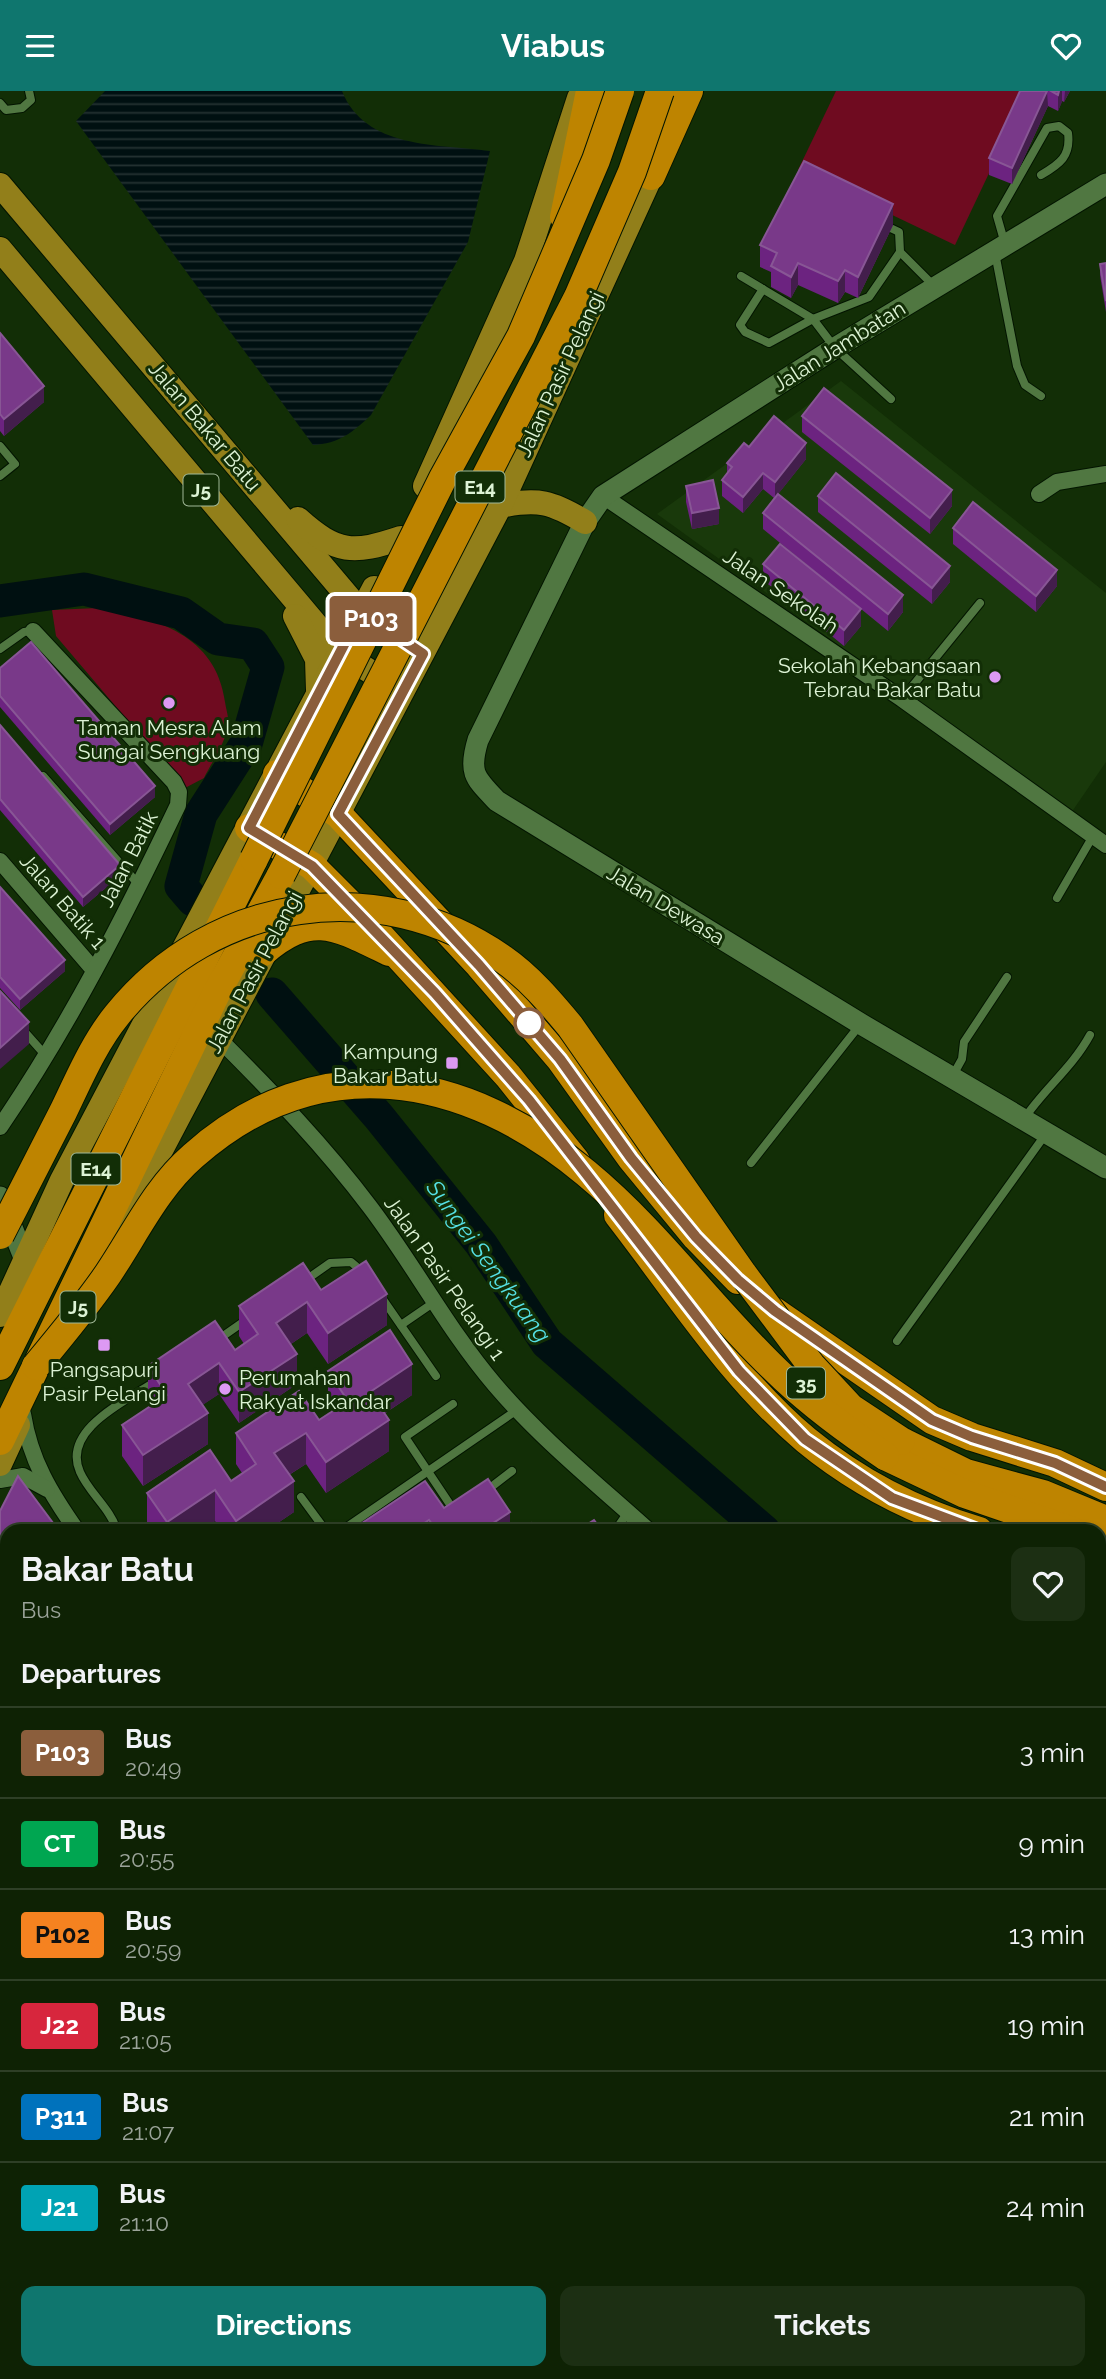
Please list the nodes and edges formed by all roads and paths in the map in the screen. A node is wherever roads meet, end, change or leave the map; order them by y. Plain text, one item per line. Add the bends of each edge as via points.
1 (29, 91) edge
2 (582, 91) edge
3 (590, 91) edge
4 (620, 91) edge
5 (660, 91) edge
6 (689, 91) edge
7 (0, 103) edge
8 (1041, 175) dead end
9 (651, 176) joint
10 (1106, 184) edge
11 (0, 185) edge
12 (875, 221) edge
13 (1000, 247) junction
14 (558, 248) junction
15 (0, 249) edge
16 (900, 252) junction
17 (741, 277) dead end
18 (934, 287) junction
19 (763, 289) junction
20 (813, 319) junction
21 (835, 348) junction
22 (1041, 396) dead end
23 (891, 399) dead end
24 (0, 446) edge
25 (245, 472) junction
26 (1106, 474) edge
27 (0, 476) edge
28 (1039, 493) dead end
29 (603, 496) junction
30 (500, 506) junction
31 (585, 522) junction
32 (401, 537) junction
33 (268, 569) junction
34 (980, 603) dead end
35 (361, 612) junction
36 (33, 631) joint
37 (0, 649) edge
38 (338, 651) junction
39 (423, 654) junction
40 (318, 690) junction
41 (402, 692) junction
42 (902, 699) junction
43 (35, 766) edge
44 (277, 773) junction
45 (338, 814) junction
46 (249, 828) junction
47 (1099, 841) edge
48 (0, 861) edge
49 (312, 866) junction
50 (139, 886) junction
51 (1057, 898) dead end
52 (263, 952) junction
53 (407, 962) junction
54 (93, 969) junction
55 (1007, 977) dead end
56 (16, 1022) edge
57 (861, 1024) junction
58 (223, 1027) junction
59 (1090, 1035) dead end
60 (48, 1058) junction
61 (952, 1077) junction
62 (1024, 1119) junction
63 (0, 1127) edge
64 (1047, 1132) junction
65 (751, 1163) dead end
66 (1106, 1168) edge
67 (62, 1180) junction
68 (0, 1189) edge
69 (0, 1196) edge
70 (0, 1235) edge
71 (24, 1260) junction
72 (295, 1287) edge
73 (433, 1303) junction
74 (0, 1315) edge
75 (250, 1318) edge
76 (401, 1325) junction
77 (897, 1341) dead end
78 (204, 1349) edge
79 (0, 1366) edge
80 (36, 1366) junction
81 (859, 1368) junction
82 (169, 1372) edge
83 (436, 1376) dead end
84 (453, 1404) dead end
85 (517, 1410) junction
86 (23, 1413) junction
87 (805, 1439) junction
88 (0, 1441) edge
89 (893, 1449) junction
90 (0, 1464) edge
91 (428, 1471) junction
92 (512, 1471) dead end
93 (0, 1480) edge
94 (1106, 1487) edge
95 (47, 1489) junction
96 (301, 1497) dead end
97 (472, 1500) edge
98 (462, 1507) edge
99 (628, 1512) junction
100 (1106, 1521) edge
101 (72, 1524) edge
102 (112, 1524) edge
103 (321, 1524) edge
104 (351, 1524) edge
105 (620, 1524) edge
106 (641, 1524) edge
107 (961, 1524) edge
108 (1058, 1524) edge

1 - 7 lane via 31,100 22,108 6,110
2 - 32 main road via 526,261
3 - 14 highway, bridge
4 - 14 highway, E14, bridge
5 - 80 highway, E14, bridge via 632,172 556,342 216,994
6 - 9 highway
8 - 13 lane via 1060,164 1070,149 1068,133 1059,126 1047,128 997,216
9 - 30 main road, Jalan Pasir Pelangi
10 - 13 street, Jalan Jambatan
11 - 25 main road, Jalan Bakar Batu / J5
12 - 16 lane via 899,232
13 - 18 street, Jalan Jambatan
13 - 22 lane via 1017,366 1026,385
14 - 79 highway, E14, bridge via 521,336 443,478
15 - 33 main road, Jalan Bakar Batu / J5
16 - 18 lane
16 - 20 lane via 869,297
17 - 19 lane
18 - 21 street, Jalan Jambatan
19 - 20 lane
19 - 20 lane via 740,325 745,332 769,343
20 - 21 lane
21 - 23 lane
21 - 29 street, Jalan Jambatan
24 - 27 lane via 15,464
25 - 32 main road via 331,544 355,550
25 - 35 main road, Jalan Bakar Batu / J5
26 - 28 street via 1057,482
29 - 31 street, Jalan Jambatan
29 - 42 street, Jalan Sekolah
30 - 31 main road via 530,500 549,503
30 - 39 main road, Jalan Pasir Pelangi
31 - 57 street, Jalan Dewasa via 478,740 471,762 476,779 497,801
32 - 35 main road
33 - 38 main road, Jalan Bakar Batu / J5
33 - 40 main road via 314,653
34 - 42 lane
35 - 38 main road
35 - 39 main road, Jalan Bakar Batu / J5
36 - 37 lane, Jalan Batik
36 - 50 street, Jalan Batik via 179,792 178,805
38 - 40 main road
38 - 41 main road, Jalan Bakar Batu / J5
39 - 41 main road, Jalan Pasir Pelangi / J5
40 - 44 main road
41 - 45 main road, Jalan Pasir Pelangi / J5
42 - 47 street, Jalan Sekolah
43 - 50 lane
44 - 45 highway, 35
44 - 46 main road
45 - 49 main road, Jalan Pasir Pelangi / J5
45 - 81 highway, 35 via 560,1059 631,1158 696,1237 775,1311
46 - 49 highway, 35
46 - 67 main road, bridge
47 - 51 lane
48 - 54 street, Jalan Batik 1
49 - 52 main road, Jalan Pasir Pelangi / J5
49 - 53 highway, 35
50 - 54 street, Jalan Batik
52 - 53 highway via 294,929 318,926 358,937
52 - 58 main road, Jalan Pasir Pelangi / J5
53 - 87 highway, 35 via 529,1100 739,1371
54 - 60 street, Jalan Batik
55 - 61 lane via 964,1042 962,1059
56 - 60 lane
57 - 61 street, Jalan Dewasa
57 - 65 lane
58 - 73 street, Jalan Pasir Pelangi 1 via 363,1198
58 - 86 main road, Jalan Pasir Pelangi / J5
59 - 62 lane via 1067,1071 1045,1090
60 - 63 street, Jalan Batik
61 - 62 street, Jalan Dewasa
62 - 64 street, Jalan Dewasa
64 - 66 street, Jalan Dewasa
64 - 77 lane
67 - 68 street via 31,1192
67 - 71 main road
69 - 71 street
70 - 89 highway, bridge via 90,1058 116,1016 144,985 215,934 266,915 328,906 389,910 461,935 503,959 540,991 570,1026 810,1365
71 - 74 main road
72 - 76 lane via 330,1263 351,1262 365,1274
73 - 76 lane
73 - 85 street, Jalan Pasir Pelangi 1
75 - 78 lane
76 - 83 lane
80 - 88 highway, E14
80 - 89 highway, bridge via 101,1283 157,1196 220,1132 272,1102 307,1091 367,1082 398,1083 474,1103 586,1172 681,1264 782,1376 821,1411
81 - 87 highway, 35 via 831,1366 806,1382 797,1411
81 - 94 highway, 35 via 932,1420 1055,1463
82 - 102 lane via 83,1434 76,1453 79,1472
84 - 91 lane via 405,1437
85 - 91 lane
85 - 99 street, Jalan Pasir Pelangi 1
86 - 90 main road, Jalan Pasir Pelangi / J5
86 - 95 street via 27,1438
87 - 107 highway, 35 via 892,1498
89 - 100 highway via 1043,1494
89 - 108 highway via 965,1494
91 - 98 lane via 451,1506
91 - 104 lane
92 - 97 lane
93 - 95 street via 23,1476
95 - 101 street
96 - 103 lane
99 - 105 lane
99 - 106 street, Jalan Pasir Pelangi 1

